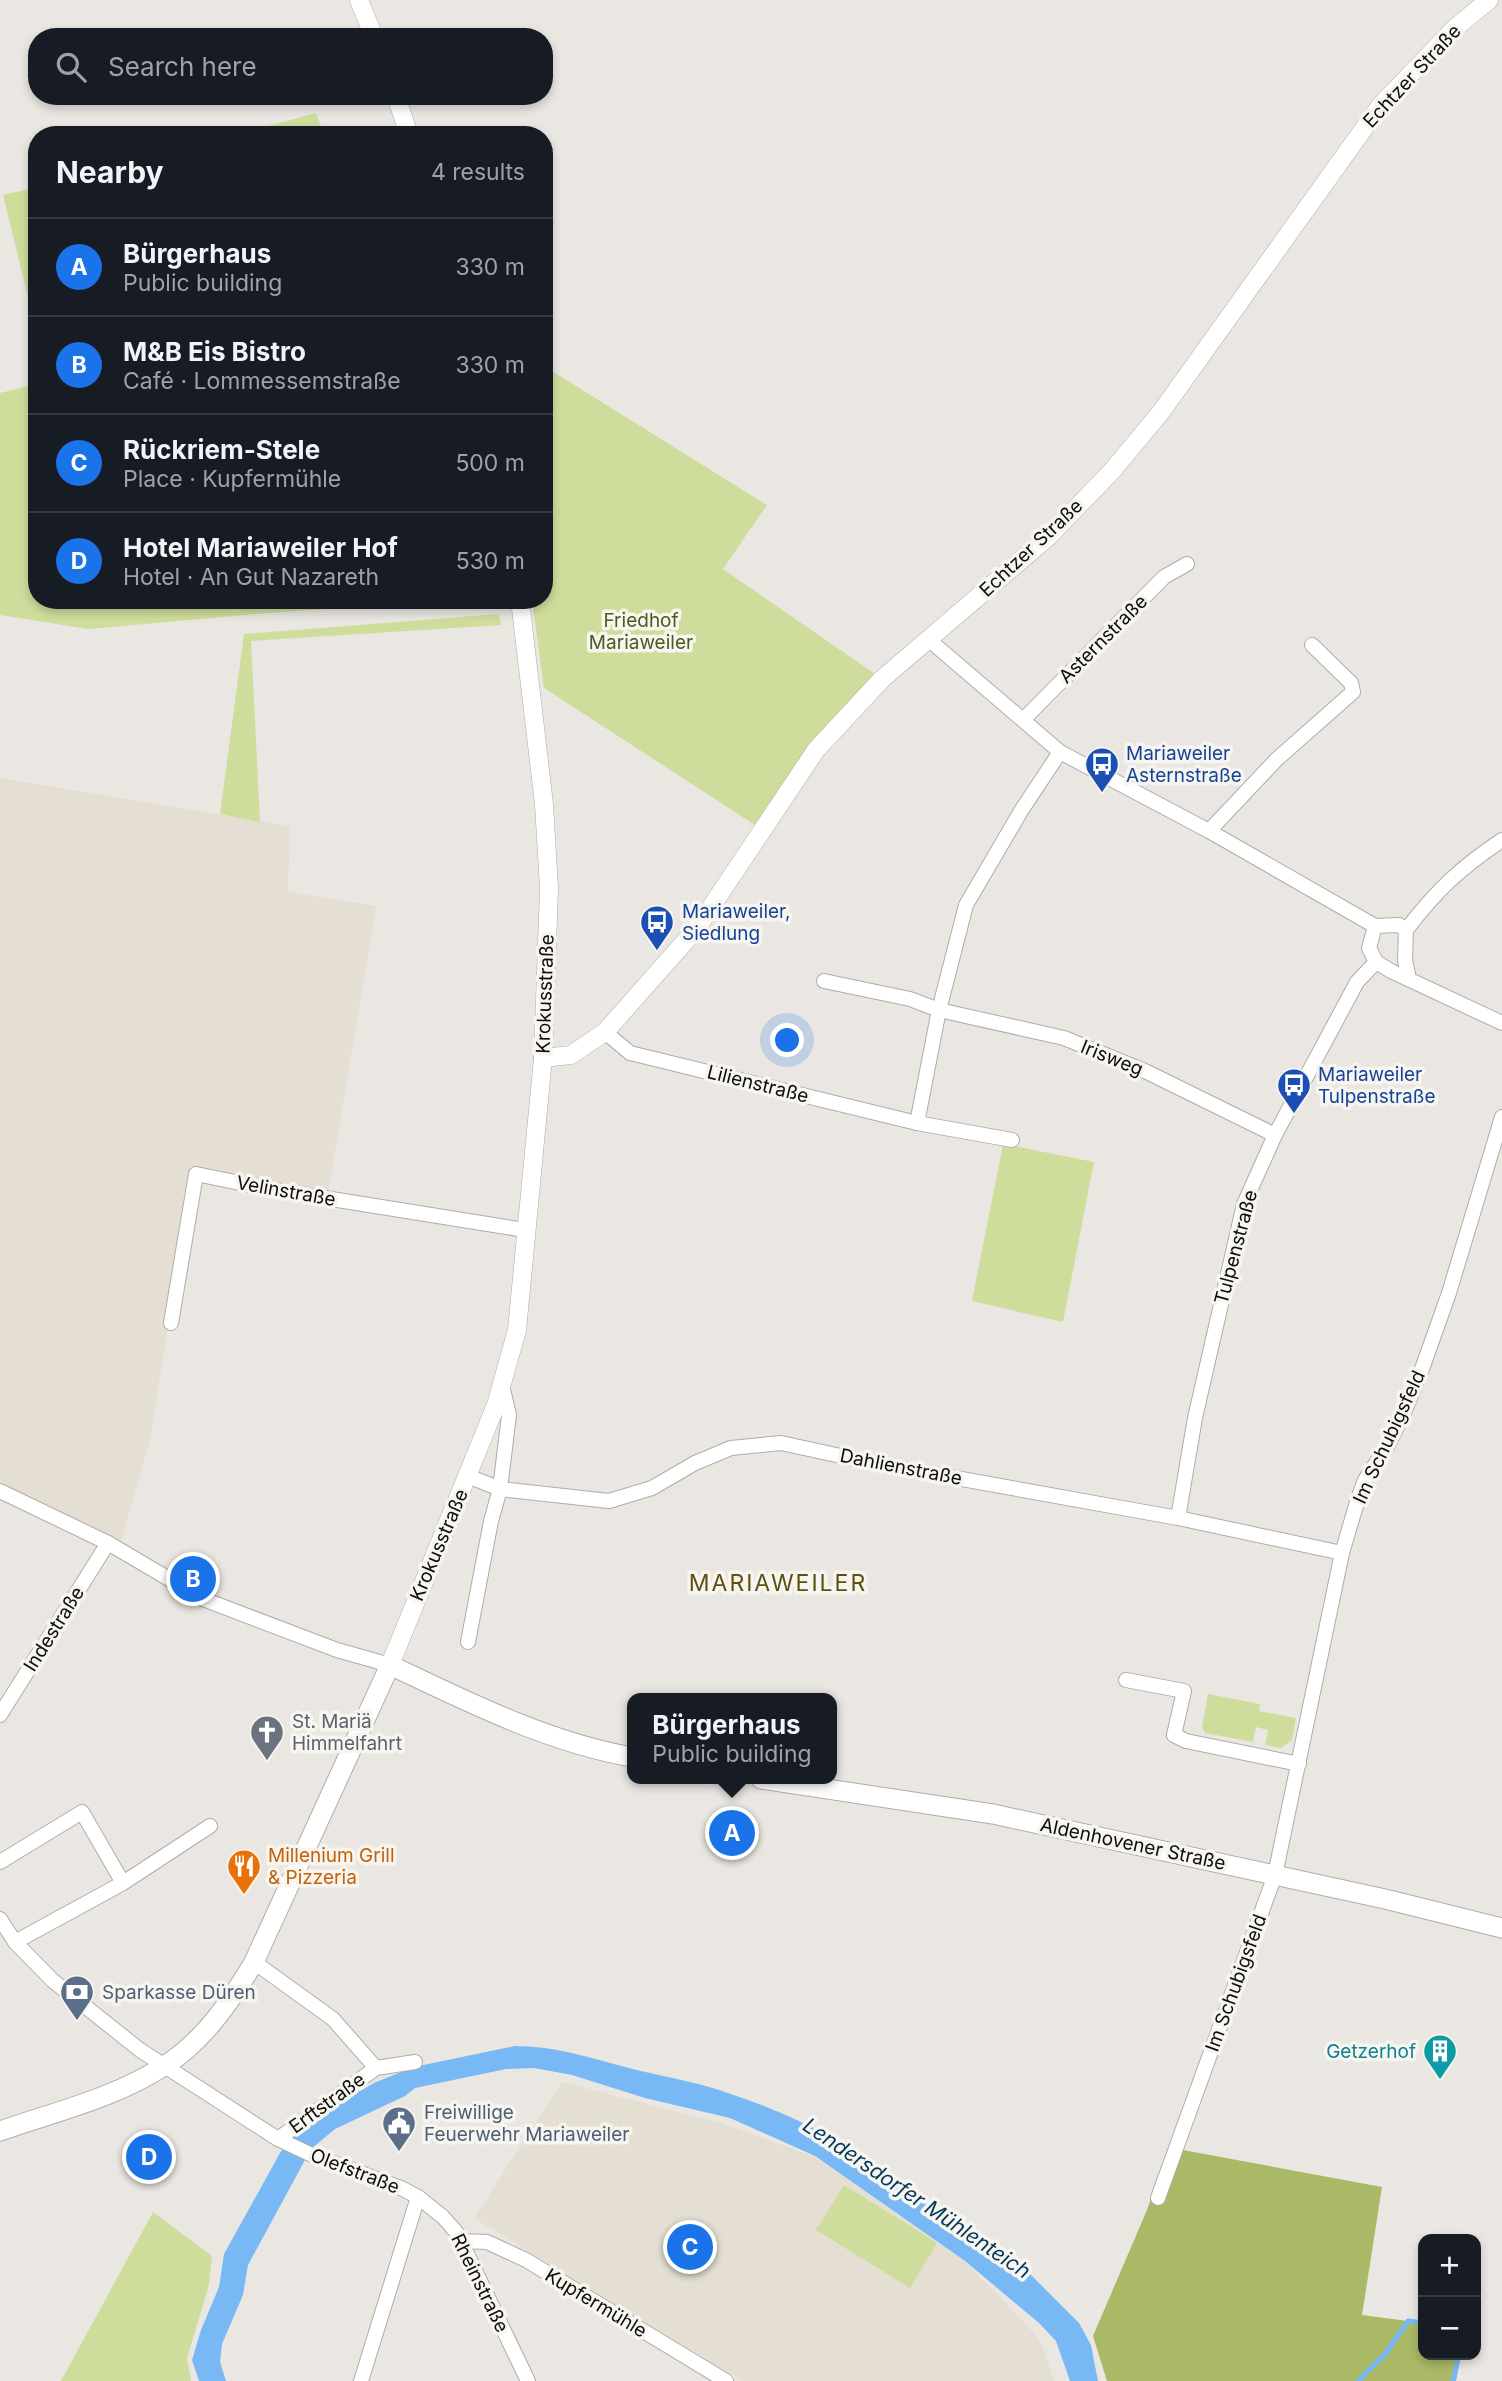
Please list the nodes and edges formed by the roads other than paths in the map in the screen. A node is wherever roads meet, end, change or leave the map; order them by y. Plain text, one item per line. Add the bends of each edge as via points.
1 (359, 0) edge
2 (1489, 0) edge
3 (370, 28) edge
4 (399, 105) edge
5 (406, 126) edge
6 (1187, 565) dead end
7 (521, 609) edge
8 (928, 639) junction
9 (1311, 645) dead end
10 (1024, 719) junction
11 (1060, 752) junction
12 (1209, 831) junction
13 (1502, 841) edge
14 (1375, 926) junction
15 (1405, 930) junction
16 (1376, 962) junction
17 (1409, 979) junction
18 (824, 981) dead end
19 (939, 1010) junction
20 (1502, 1023) edge
21 (605, 1032) junction
22 (543, 1058) junction
23 (1502, 1117) edge
24 (918, 1123) junction
25 (1275, 1135) junction
26 (1012, 1140) dead end
27 (525, 1230) junction
28 (171, 1324) dead end
29 (502, 1385) junction
30 (468, 1476) junction
31 (500, 1489) junction
32 (0, 1491) edge
33 (1178, 1518) junction
34 (108, 1543) junction
35 (1342, 1553) junction
36 (468, 1642) dead end
37 (390, 1665) junction
38 (1126, 1680) dead end
39 (0, 1715) edge
40 (627, 1756) edge
41 (1299, 1764) junction
42 (794, 1784) edge
43 (210, 1826) dead end
44 (0, 1862) edge
45 (1275, 1875) junction
46 (122, 1883) junction
47 (0, 1919) edge
48 (1502, 1927) edge
49 (15, 1942) junction
50 (254, 1962) junction
51 (415, 2062) dead end
52 (165, 2066) junction
53 (376, 2068) junction
54 (0, 2131) edge
55 (281, 2141) junction
56 (418, 2197) junction
57 (1158, 2198) dead end
58 (460, 2241) junction
59 (360, 2381) edge
60 (528, 2381) edge
61 (726, 2381) edge

1 - 3 street
2 - 8 street, Echtzer Straße via 1455,28 1380,106 1161,412 1112,471 1048,537
4 - 5 street
6 - 10 street, Asternstraße via 1164,577
7 - 22 street, Krokusstraße via 549,888
8 - 10 street
8 - 21 street, Echtzer Straße via 882,678 816,750 697,928
9 - 12 street via 1351,683 1353,692 1277,759
10 - 11 street
11 - 12 street
11 - 19 street via 966,905
12 - 14 street
13 - 15 street via 1466,864
14 - 15 street via 1399,925
14 - 16 street via 1369,948
15 - 17 street
16 - 17 street
16 - 25 street, Tulpenstraße via 1357,982
17 - 20 street
18 - 19 street via 910,999
19 - 24 street
19 - 25 street, Irisweg via 1064,1038 1147,1072
21 - 22 street, Echtzer Straße via 572,1055
21 - 24 street, Lilienstraße via 630,1053
22 - 27 street, Krokusstraße
23 - 35 street, Im Schubigsfeld via 1422,1369 1393,1435 1366,1480
24 - 26 street, Lilienstraße
25 - 33 street, Tulpenstraße via 1244,1203 1195,1418
27 - 28 street, Velinstraße via 197,1174
27 - 29 street, Krokusstraße via 517,1330
29 - 30 street, Krokusstraße
29 - 31 street, Krokusstraße via 509,1415
30 - 31 street, Dahlienstraße
30 - 37 street, Krokusstraße
31 - 33 street, Dahlienstraße via 609,1501 652,1488 731,1448 781,1443
31 - 36 street, Krokusstraße
32 - 34 street
33 - 35 street, Dahlienstraße
34 - 37 street via 203,1600
34 - 39 street, Indestraße
35 - 41 street, Im Schubigsfeld
37 - 40 main road via 483,1709 600,1751
37 - 50 main road
38 - 41 street via 1184,1691 1174,1735 1186,1741
41 - 45 street, Im Schubigsfeld
42 - 45 main road, Aldenhovener Straße via 993,1814
43 - 46 street
44 - 46 street via 82,1812
45 - 48 main road, Aldenhovener Straße
45 - 57 street, Im Schubigsfeld
46 - 49 street
47 - 49 street
49 - 52 street via 52,1980
50 - 52 main road via 213,2022
50 - 53 street, Erftstraße via 332,2019
51 - 53 street, Erftstraße
52 - 54 main road via 123,2088
52 - 55 street, Olefstraße
53 - 55 street, Erftstraße
55 - 56 street, Olefstraße
56 - 58 street, Rheinstraße via 443,2217
56 - 59 street, Olefstraße
58 - 60 street, Rheinstraße
58 - 61 street, Kupfermühle via 487,2242 526,2260

